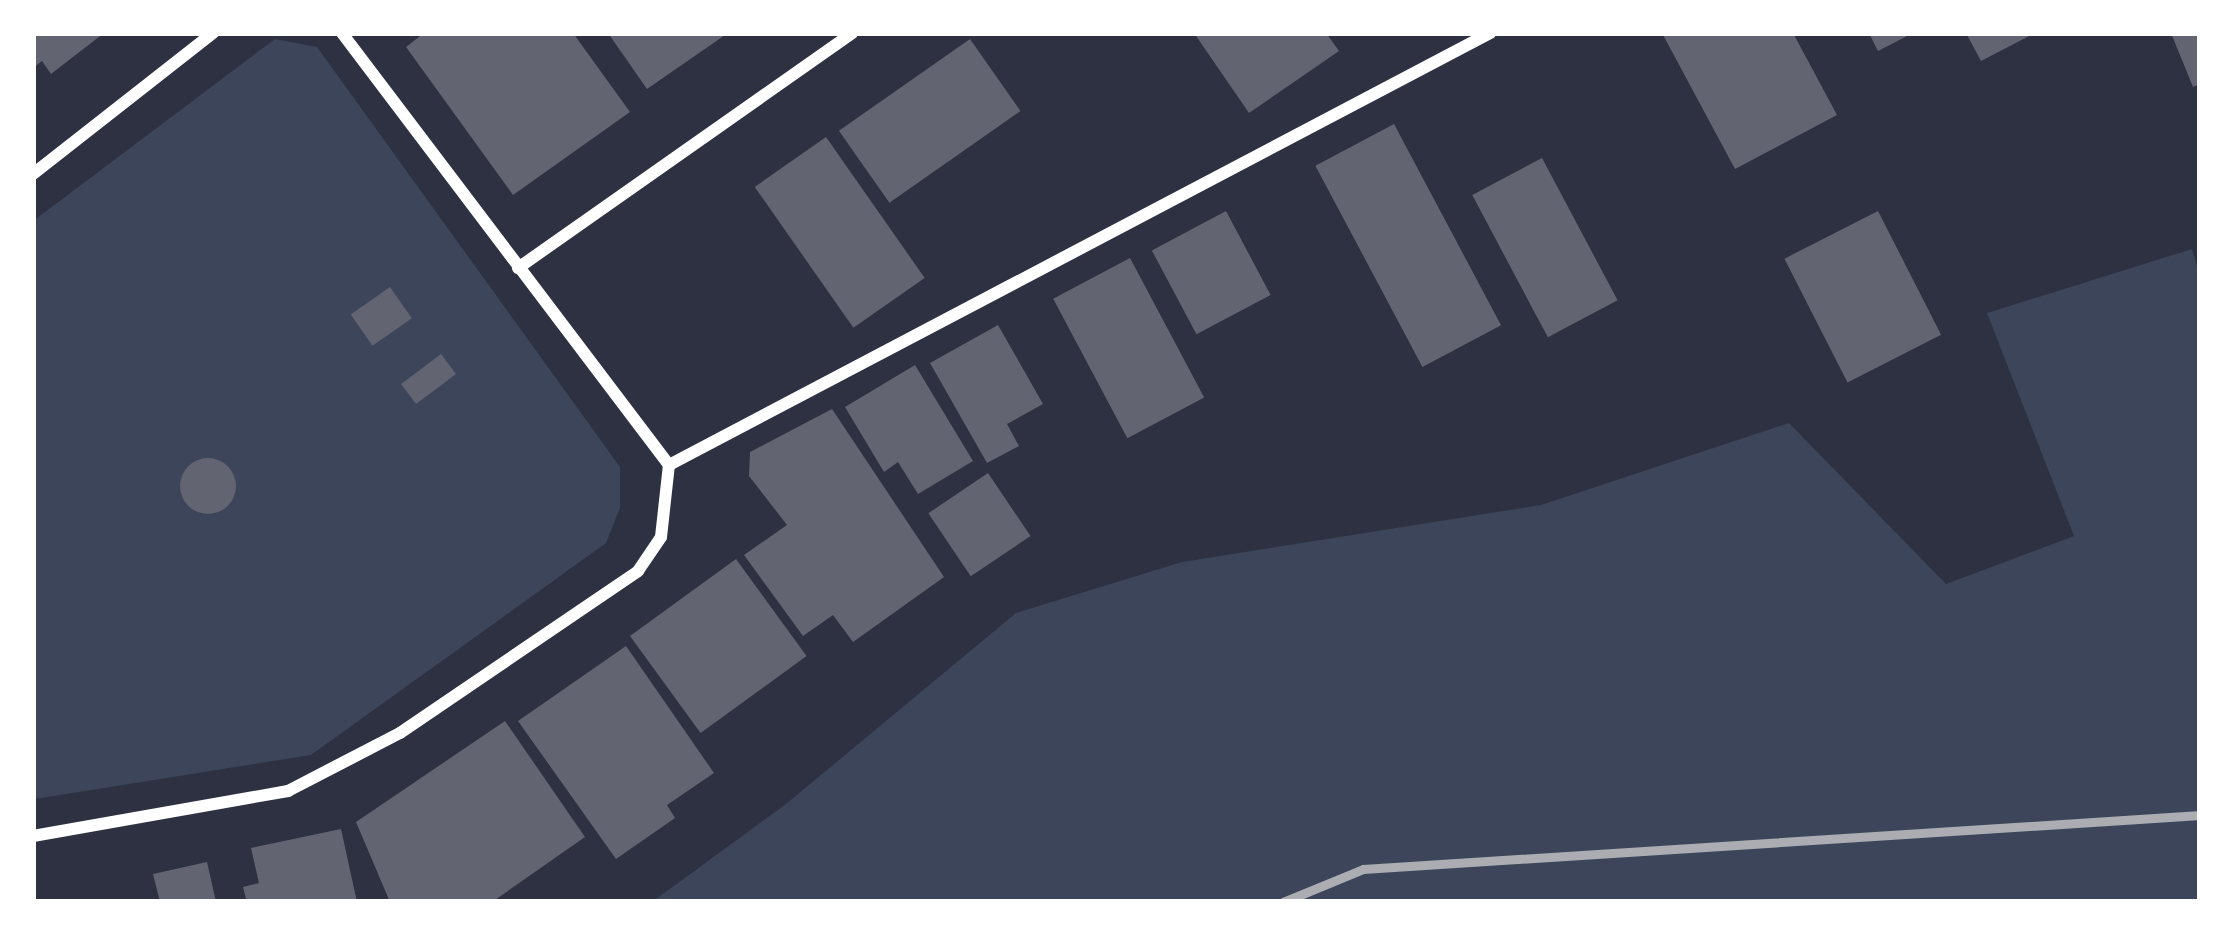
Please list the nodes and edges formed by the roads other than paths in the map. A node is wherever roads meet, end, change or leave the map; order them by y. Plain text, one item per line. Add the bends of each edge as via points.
1 (213, 33) edge
2 (342, 33) edge
3 (851, 33) edge
4 (1490, 33) edge
5 (33, 174) edge
6 (518, 268) junction
7 (669, 465) junction
8 (33, 836) edge

1 - 5 street
2 - 6 street
3 - 6 street
4 - 7 street
6 - 7 street
7 - 8 street via 661,537 638,572 400,734 288,791

